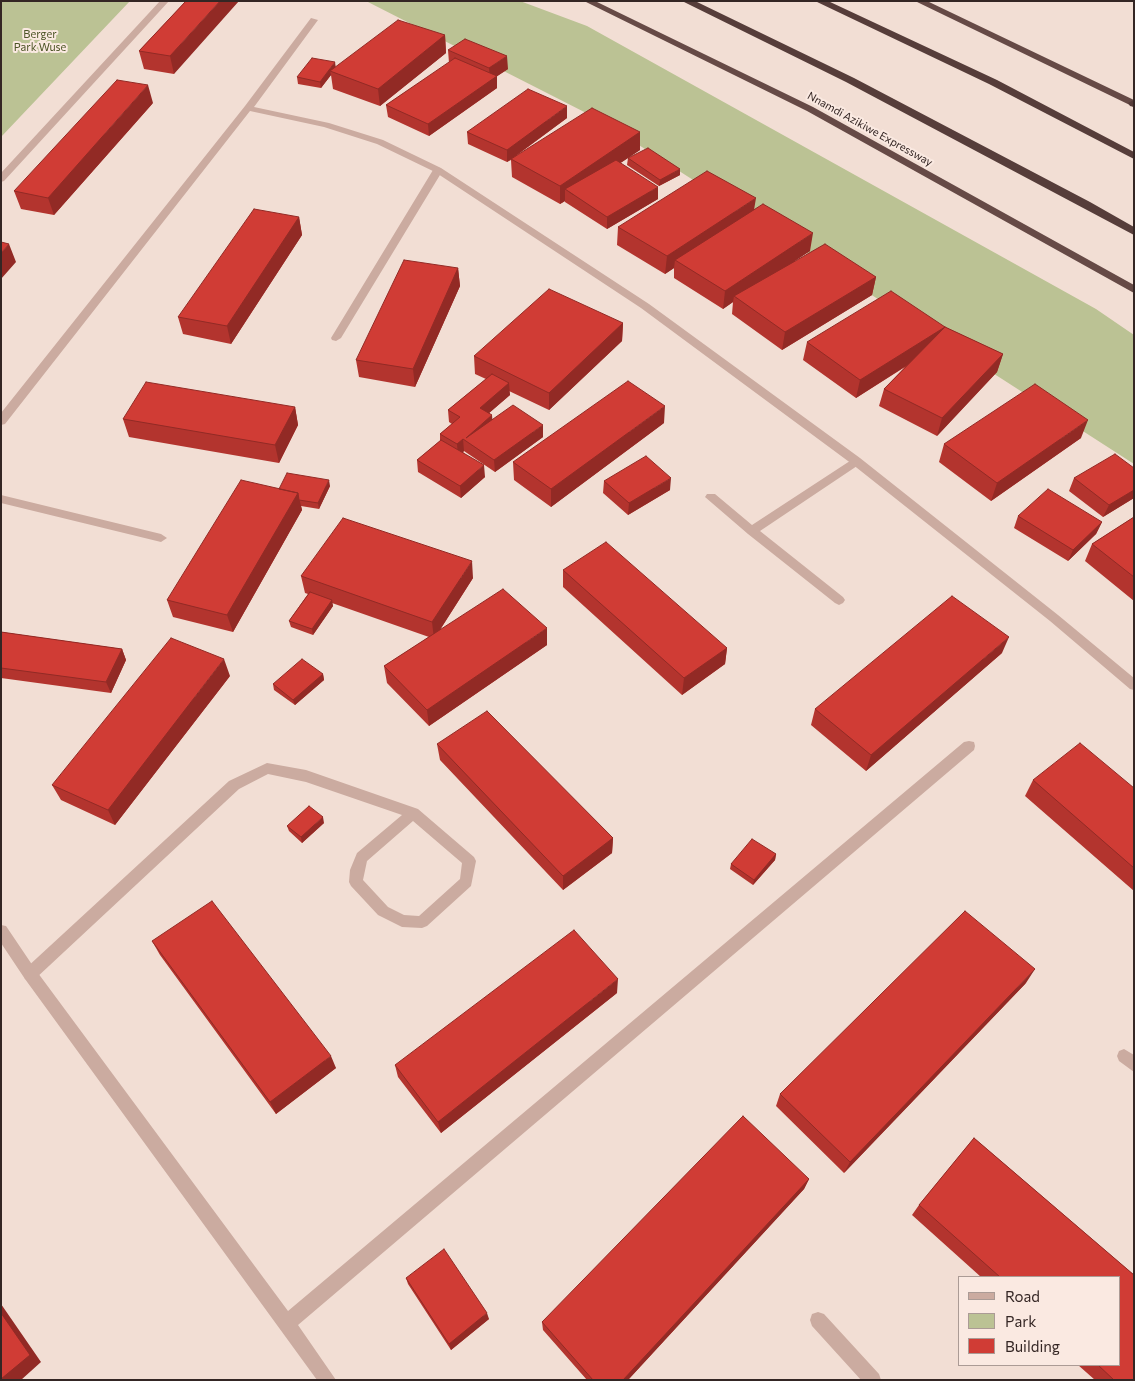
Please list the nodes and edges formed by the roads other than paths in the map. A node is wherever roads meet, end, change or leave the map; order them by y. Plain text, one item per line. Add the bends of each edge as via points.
1 (164, 1) edge
2 (588, 1) edge
3 (687, 1) edge
4 (820, 1) edge
5 (919, 1) edge
6 (314, 20) dead end
7 (1133, 104) edge
8 (248, 108) junction
9 (1134, 156) edge
10 (438, 170) junction
11 (1, 178) edge
12 (1134, 232) edge
13 (1134, 290) edge
14 (336, 338) dead end
15 (1, 421) edge
16 (856, 461) junction
17 (711, 497) dead end
18 (1, 499) edge
19 (752, 532) junction
20 (160, 538) dead end
21 (839, 600) dead end
22 (1134, 685) edge
23 (970, 746) dead end
24 (413, 813) junction
25 (1, 931) edge
26 (30, 974) junction
27 (818, 1320) dead end
28 (287, 1323) junction
29 (328, 1380) edge
30 (873, 1380) edge

1 - 11 street
2 - 13 highway, Nnamdi Azikiwe Expressway via 810,109
3 - 12 highway via 850,80
4 - 9 highway via 993,82
5 - 7 highway
6 - 8 street
8 - 10 street via 326,125 380,142
8 - 15 street
10 - 14 street
10 - 16 street via 645,306
16 - 19 street
16 - 22 street
17 - 19 street
18 - 20 street
19 - 21 street
23 - 28 street
24 - 24 street via 362,857 356,882 383,911 402,921 422,922 466,882 468,861
24 - 26 street via 306,776 267,768 234,785
25 - 26 street
26 - 28 street
27 - 30 street
28 - 29 street

